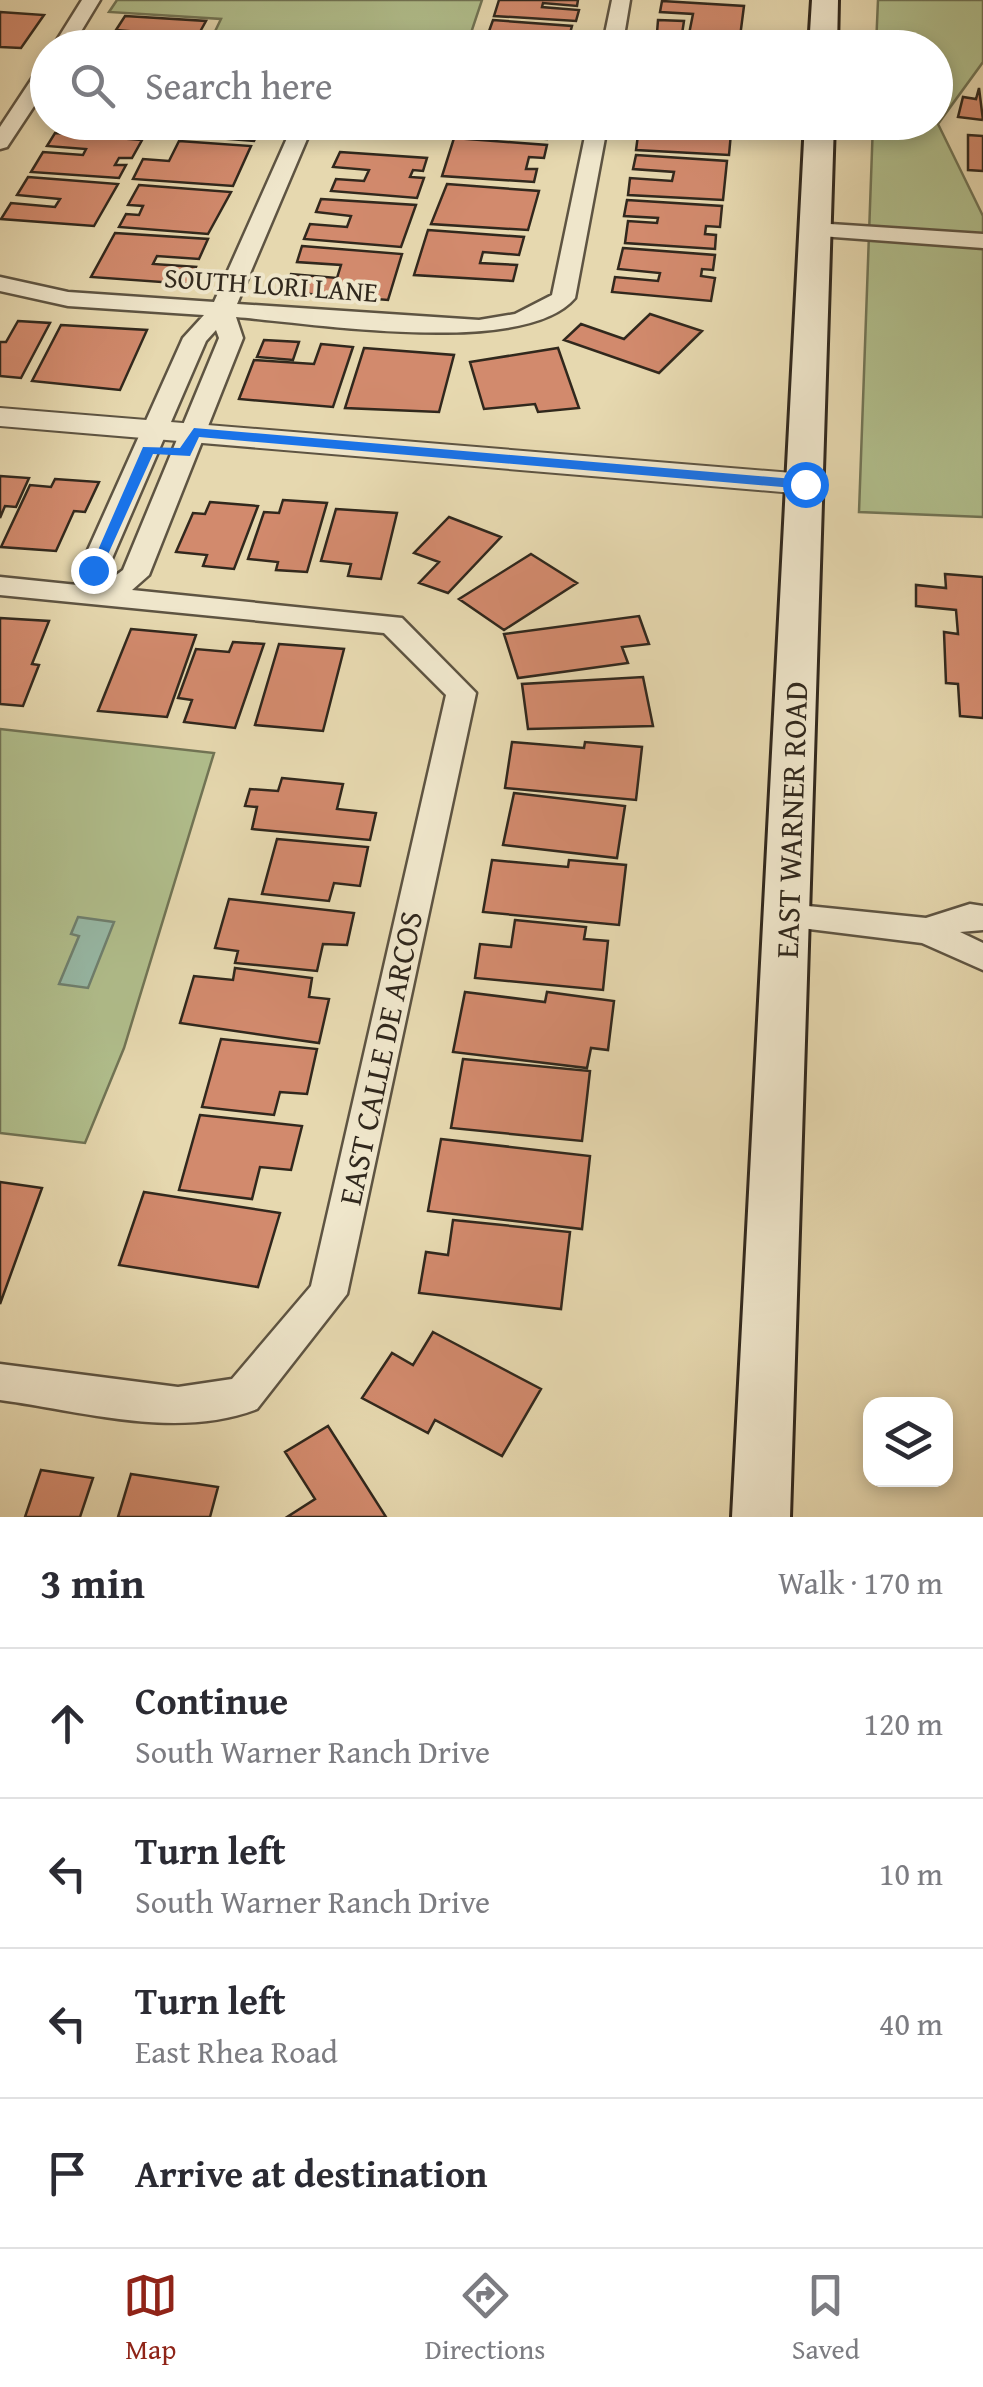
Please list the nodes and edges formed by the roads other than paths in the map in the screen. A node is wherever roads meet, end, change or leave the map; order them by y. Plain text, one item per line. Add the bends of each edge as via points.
1 (92, 0) edge
2 (621, 0) edge
3 (825, 0) edge
4 (73, 30) edge
5 (615, 30) edge
6 (824, 30) edge
7 (30, 97) edge
8 (296, 140) edge
9 (594, 140) edge
10 (819, 140) edge
11 (0, 143) edge
12 (815, 230) junction
13 (983, 241) edge
14 (0, 284) edge
15 (222, 311) junction
16 (0, 416) edge
17 (0, 436) edge
18 (152, 440) junction
19 (190, 443) junction
20 (804, 494) junction
21 (0, 586) edge
22 (105, 596) junction
23 (788, 916) junction
24 (983, 918) edge
25 (927, 932) junction
26 (983, 957) edge
27 (0, 1382) edge
28 (762, 1517) edge

1 - 4 street
2 - 5 street
3 - 6 main road
7 - 11 street
8 - 15 street
9 - 15 street, SOUTH LORI LANE via 562,298 538,314 479,327
10 - 12 main road, EAST WARNER ROAD
12 - 13 street
12 - 20 main road, EAST WARNER ROAD
14 - 15 street, SOUTH LORI LANE via 68,299
15 - 18 street via 195,338
15 - 19 street via 231,338
16 - 18 street
17 - 18 street
18 - 19 street
18 - 22 street via 93,570
19 - 20 street
19 - 22 street via 135,575
20 - 23 main road, EAST WARNER ROAD
21 - 22 street
22 - 27 street, EAST CALLE DE ARCOS via 392,625 461,693 328,1294 242,1396 178,1406
23 - 25 street
23 - 28 main road, EAST WARNER ROAD
24 - 25 street via 970,916
25 - 26 street

